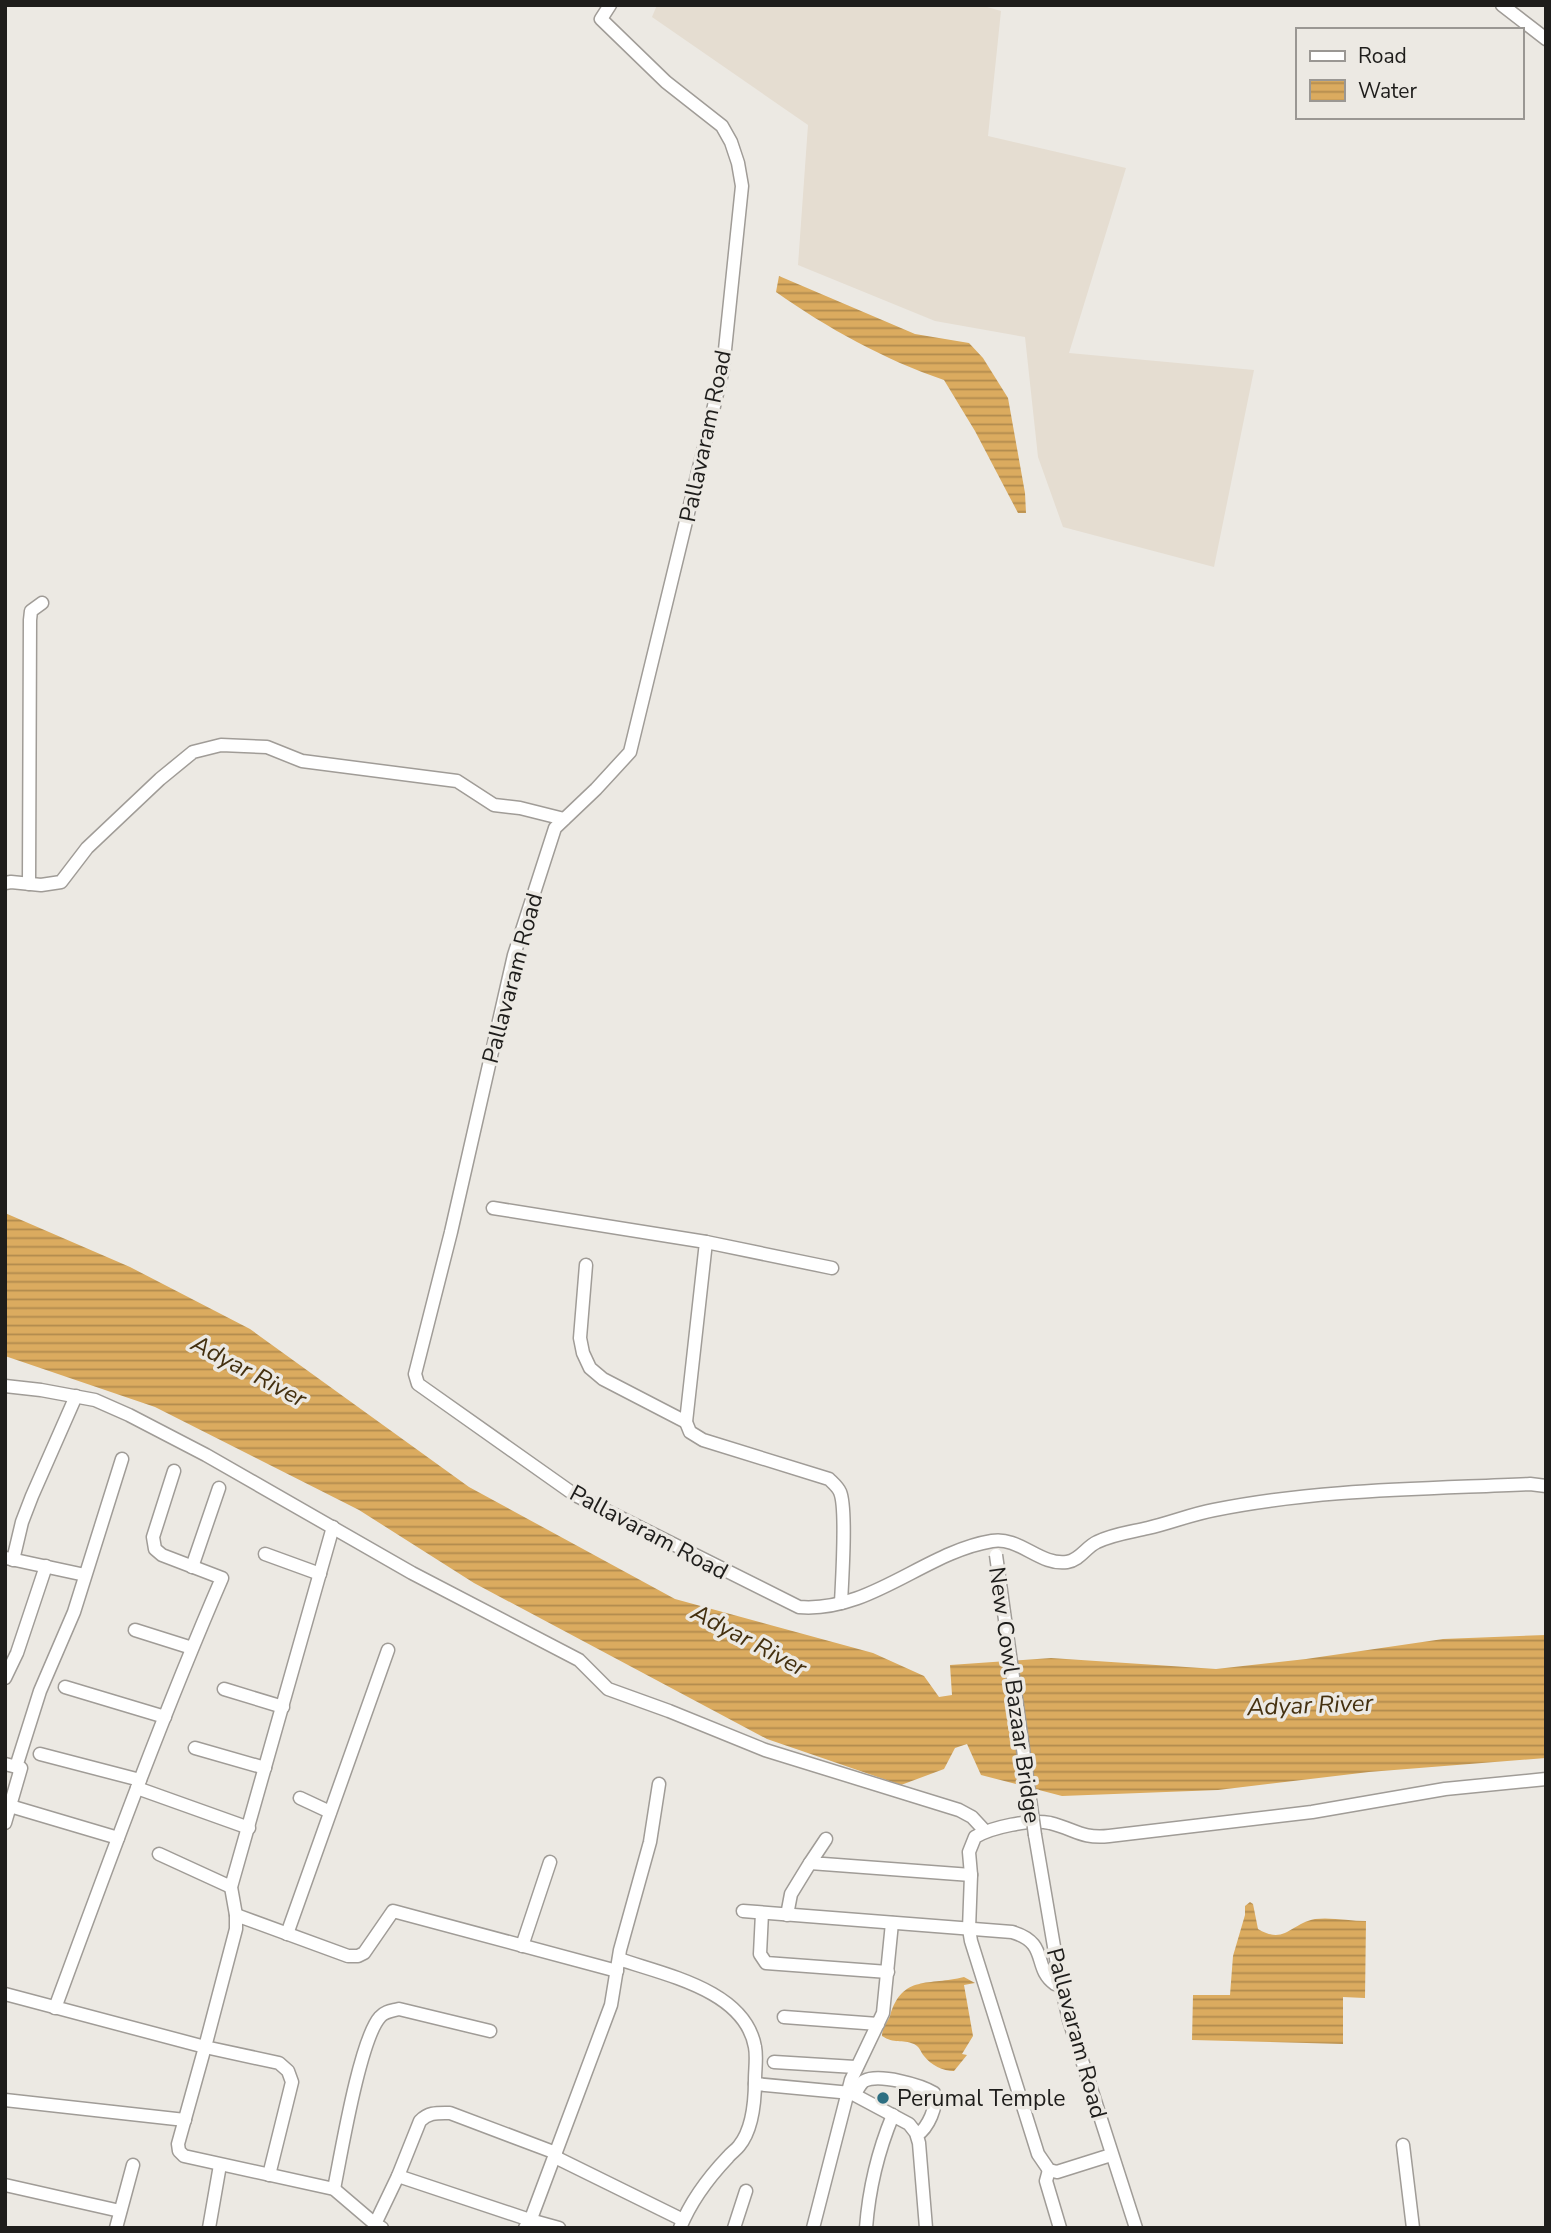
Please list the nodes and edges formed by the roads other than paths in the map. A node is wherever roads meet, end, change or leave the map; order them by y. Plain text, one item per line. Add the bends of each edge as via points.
1 (610, 5) edge
2 (1502, 5) edge
3 (1546, 39) edge
4 (42, 603) dead end
5 (564, 819) junction
6 (5, 883) edge
7 (29, 884) junction
8 (493, 1208) dead end
9 (706, 1242) junction
10 (586, 1265) dead end
11 (832, 1268) dead end
12 (5, 1387) edge
13 (76, 1396) junction
14 (686, 1422) junction
15 (122, 1459) dead end
16 (174, 1471) dead end
17 (1545, 1483) edge
18 (219, 1488) dead end
19 (333, 1527) junction
20 (993, 1541) junction
21 (265, 1554) dead end
22 (9, 1559) edge
23 (46, 1566) junction
24 (191, 1567) junction
25 (320, 1574) junction
26 (85, 1575) junction
27 (842, 1603) junction
28 (135, 1630) dead end
29 (191, 1648) junction
30 (388, 1650) dead end
31 (5, 1678) edge
32 (65, 1687) dead end
33 (224, 1689) dead end
34 (282, 1707) junction
35 (165, 1717) junction
36 (195, 1748) dead end
37 (40, 1754) dead end
38 (10, 1765) edge
39 (265, 1768) junction
40 (1546, 1779) edge
41 (139, 1784) junction
42 (659, 1784) dead end
43 (300, 1798) dead end
44 (10, 1806) junction
45 (330, 1812) junction
46 (5, 1823) edge
47 (249, 1828) junction
48 (985, 1831) junction
49 (1035, 1835) joint
50 (118, 1838) junction
51 (825, 1839) dead end
52 (159, 1854) dead end
53 (550, 1862) dead end
54 (810, 1863) junction
55 (971, 1875) junction
56 (231, 1887) junction
57 (743, 1911) dead end
58 (762, 1913) junction
59 (787, 1914) junction
60 (236, 1915) junction
61 (892, 1923) junction
62 (969, 1929) junction
63 (287, 1934) junction
64 (522, 1946) junction
65 (618, 1965) junction
66 (888, 1972) junction
67 (1060, 1983) junction
68 (5, 1994) edge
69 (55, 2008) junction
70 (784, 2017) dead end
71 (878, 2024) junction
72 (490, 2031) dead end
73 (205, 2047) junction
74 (774, 2062) dead end
75 (855, 2067) junction
76 (755, 2084) junction
77 (851, 2093) junction
78 (5, 2100) edge
79 (893, 2115) junction
80 (185, 2120) junction
81 (916, 2135) junction
82 (1403, 2145) dead end
83 (555, 2155) junction
84 (1111, 2155) junction
85 (133, 2165) dead end
86 (220, 2165) junction
87 (1049, 2170) junction
88 (269, 2175) junction
89 (398, 2176) junction
90 (5, 2185) edge
91 (334, 2189) junction
92 (746, 2191) dead end
93 (121, 2211) junction
94 (527, 2224) edge
95 (682, 2224) edge
96 (378, 2226) edge
97 (116, 2228) edge
98 (209, 2228) edge
99 (559, 2228) edge
100 (734, 2228) edge
101 (813, 2228) edge
102 (866, 2228) edge
103 (926, 2228) edge
104 (1060, 2228) edge
105 (1136, 2228) edge
106 (1413, 2228) edge

1 - 5 street, Pallavaram Road via 601,19 666,82 722,126 738,163 741,186 723,369 630,752
2 - 3 street
4 - 7 street via 31,611 30,620
5 - 7 street via 495,805 457,781 303,761 267,747 221,745 193,752 160,779 87,848 61,883
5 - 27 street, Pallavaram Road via 555,828 514,955 415,1374 418,1384 593,1505 799,1607 818,1609
6 - 7 street
8 - 9 street
9 - 11 street
9 - 14 street
10 - 14 street via 580,1338 590,1368
12 - 13 street
13 - 19 street via 129,1415
13 - 22 street
14 - 27 street via 690,1432 704,1440 836,1485 842,1509
15 - 26 street
16 - 24 street via 153,1542 162,1555
17 - 20 street via 1322,1495 1214,1510 1112,1536 1068,1562 1047,1559 1006,1541
18 - 24 street
19 - 25 street
19 - 48 street via 579,1660 608,1689 781,1756 959,1810
20 - 27 street, Pallavaram Road
20 - 49 street, New Cowl Bazaar Bridge, bridge
21 - 25 street
22 - 23 street
23 - 26 street
23 - 31 street
24 - 29 street via 222,1578
25 - 34 street
26 - 38 street
28 - 29 street
29 - 35 street
30 - 45 street
32 - 35 street
33 - 34 street
34 - 39 street
35 - 41 street
36 - 39 street
37 - 41 street
38 - 44 street via 21,1768
39 - 47 street
40 - 48 street via 1091,1838 1049,1823
41 - 47 street
41 - 50 street
42 - 65 street via 650,1842
43 - 45 street
44 - 46 street
44 - 50 street
45 - 63 street
47 - 56 street
48 - 55 street via 971,1844
49 - 67 street, Pallavaram Road
50 - 69 street
51 - 54 street
52 - 56 street
53 - 64 street
54 - 55 street
54 - 59 street via 791,1894
55 - 62 street
56 - 60 street
57 - 58 street
58 - 59 street
58 - 66 street via 760,1954 766,1963
59 - 61 street
60 - 63 street
60 - 73 street
61 - 62 street
61 - 66 street
62 - 67 street via 1027,1937 1036,1947 1048,1980
62 - 87 street via 1038,2154
63 - 64 street via 358,1956 393,1911
64 - 65 street
65 - 76 street via 715,1994 737,2012 755,2047
65 - 83 street via 611,2005
66 - 71 street
67 - 84 street, Pallavaram Road
68 - 69 street
69 - 73 street
70 - 71 street
71 - 75 street
72 - 91 street via 399,2009 384,2012 364,2051
73 - 80 street
73 - 88 street via 279,2063 288,2071 292,2082
74 - 75 street
75 - 77 street
76 - 77 street
76 - 95 street via 748,2129 740,2146 712,2177
77 - 79 street
77 - 81 street via 868,2079 880,2078 934,2093 936,2100 926,2127
77 - 101 street
78 - 80 street
79 - 81 street via 909,2124
79 - 102 street via 877,2162
80 - 86 street via 179,2151 184,2157
81 - 103 street
82 - 106 street
83 - 89 street via 450,2113 435,2112 420,2121
83 - 94 street
83 - 95 street
84 - 87 street via 1057,2172
84 - 105 street, Pallavaram Road
85 - 93 street
86 - 88 street
86 - 98 street
87 - 104 street via 1046,2181
88 - 91 street
89 - 94 street
89 - 96 street
90 - 93 street
91 - 96 street
92 - 100 street
93 - 97 street
94 - 99 street

